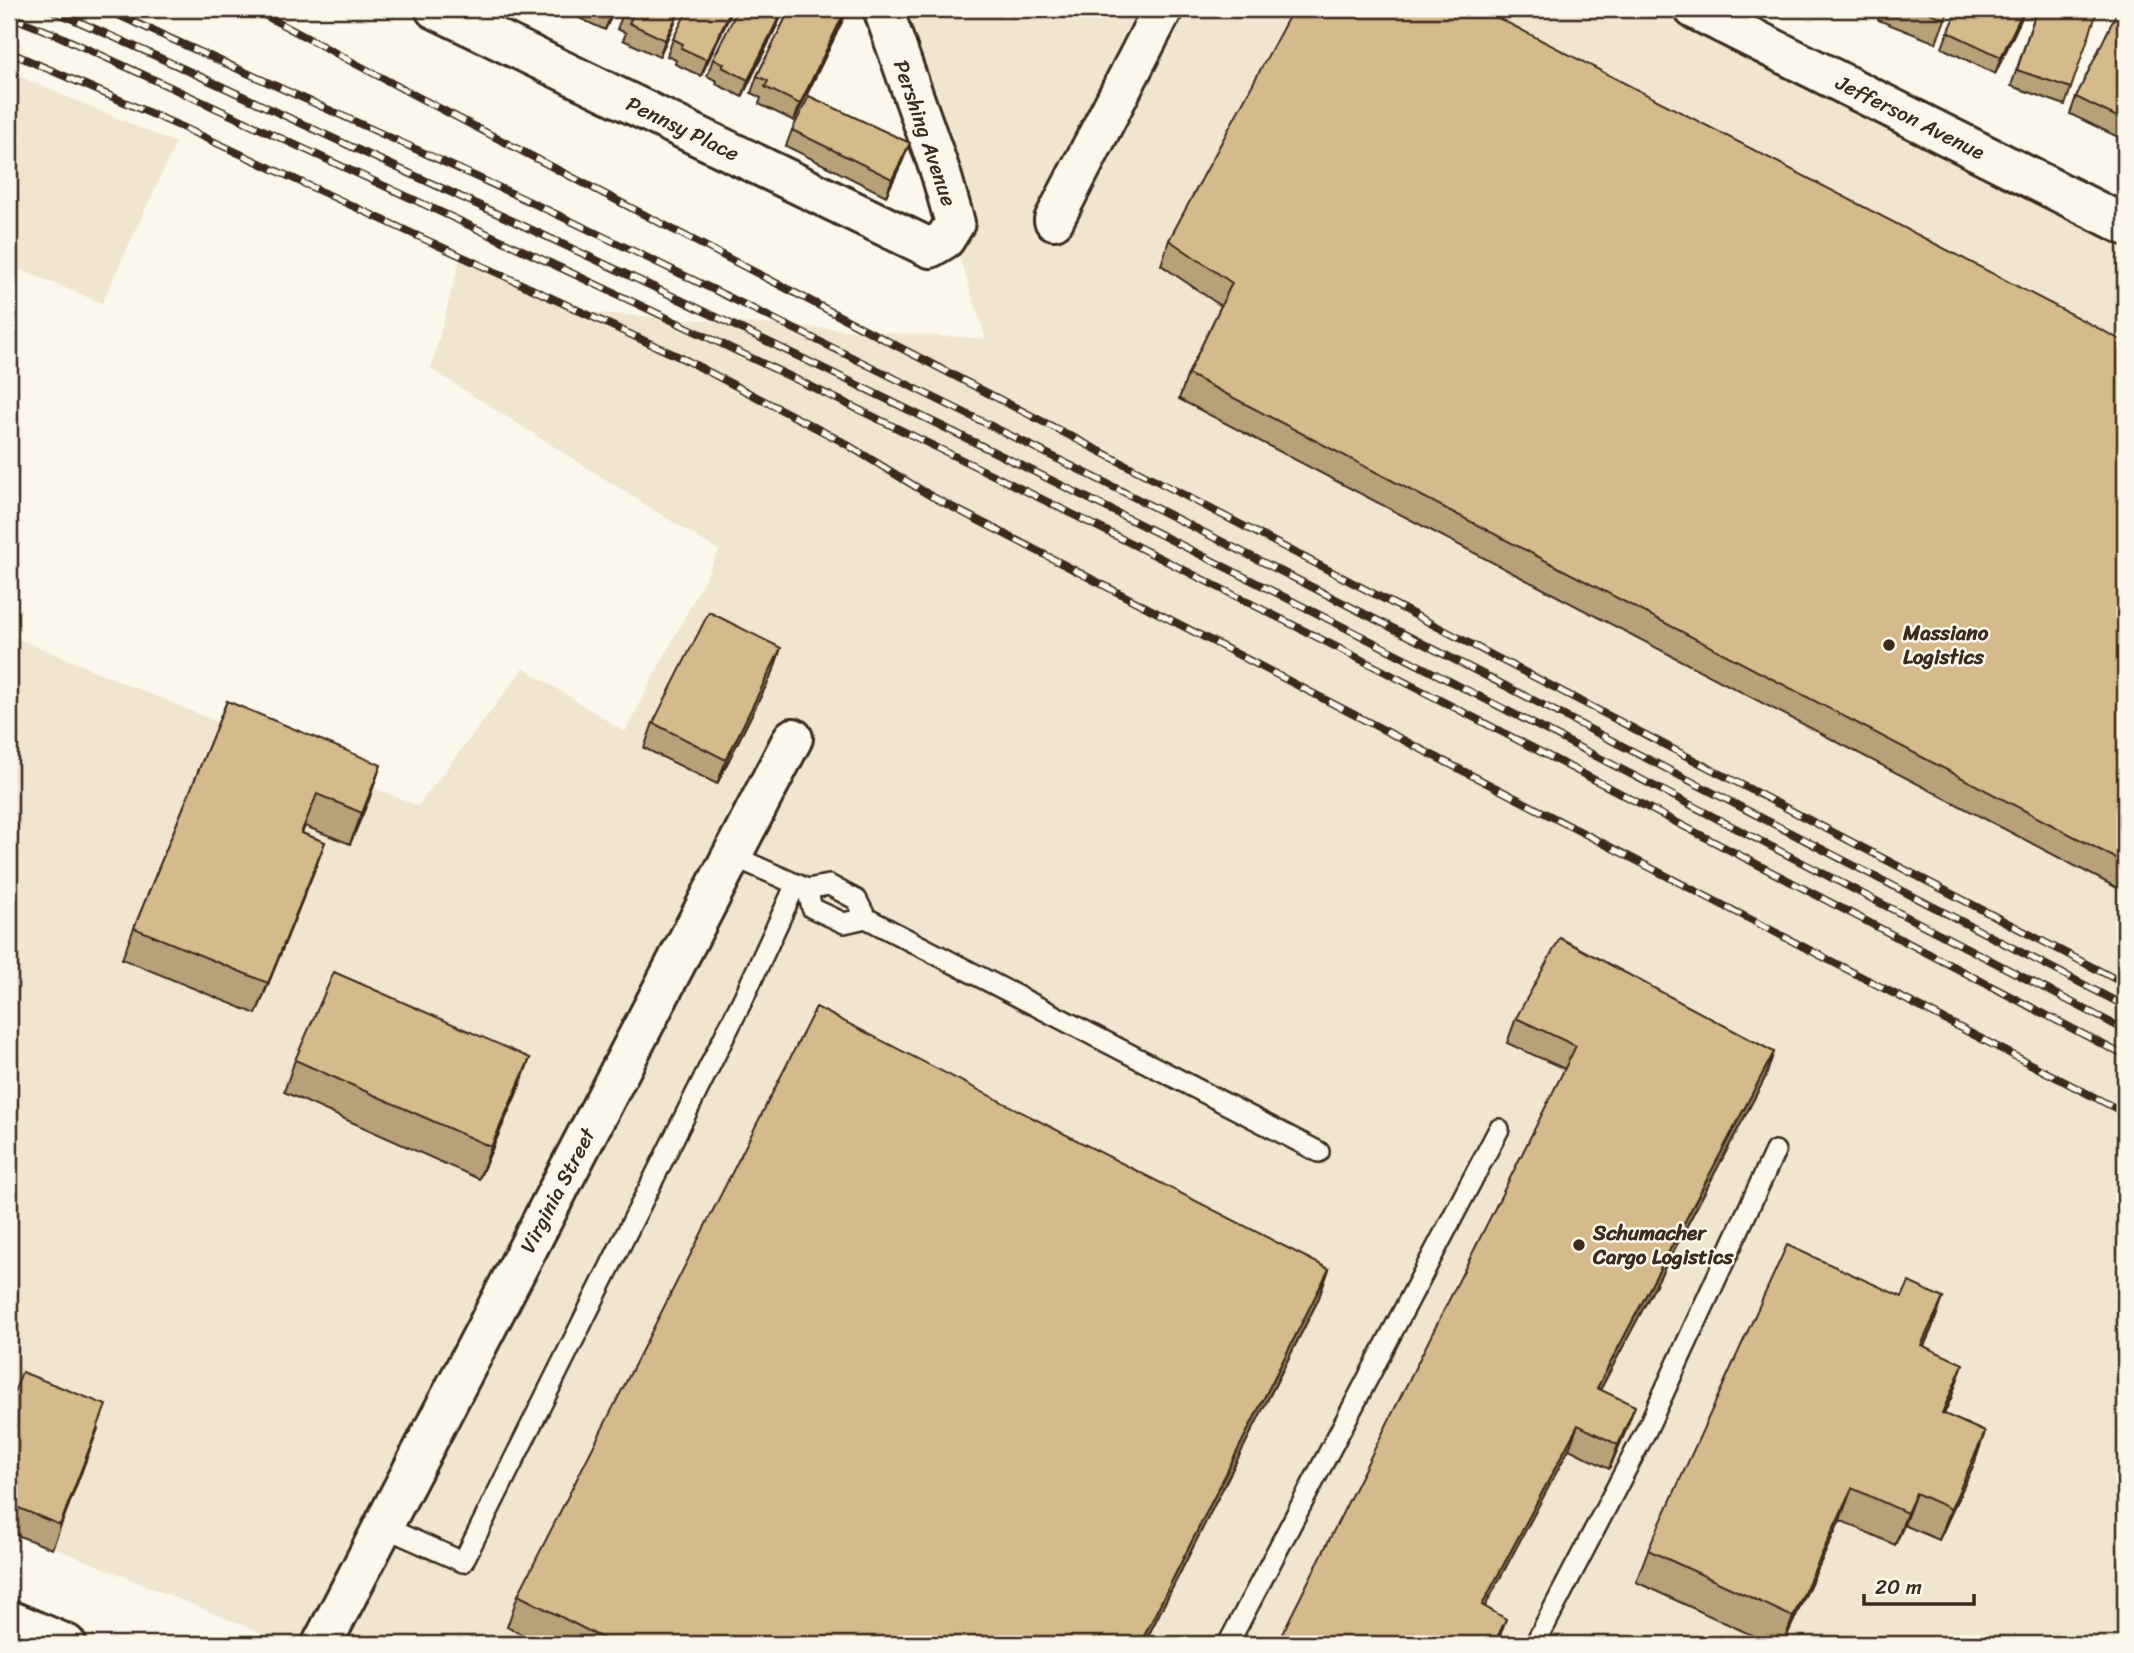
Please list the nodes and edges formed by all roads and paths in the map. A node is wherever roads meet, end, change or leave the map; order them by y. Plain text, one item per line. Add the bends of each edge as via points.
1 (435, 9) edge
2 (883, 9) edge
3 (1163, 9) edge
4 (1694, 9) edge
5 (1054, 220) dead end
6 (2125, 225) edge
7 (930, 248) joint
8 (793, 738) dead end
9 (733, 856) junction
10 (801, 886) junction
11 (866, 918) junction
12 (1499, 1129) dead end
13 (1776, 1151) dead end
14 (1320, 1153) dead end
15 (384, 1527) junction
16 (9, 1620) edge
17 (66, 1644) edge
18 (322, 1644) edge
19 (1228, 1644) edge
20 (1535, 1644) edge

1 - 7 street, Pennsy Place
2 - 7 street, Pershing Avenue via 955,223 945,239
3 - 5 street
4 - 6 street, Jefferson Avenue
8 - 9 street, Virginia Street
9 - 10 lane
9 - 15 street, Virginia Street
10 - 11 lane via 829,885 857,900
10 - 11 lane via 812,908 844,923
10 - 15 lane via 463,1562
11 - 14 lane
12 - 19 lane
13 - 20 lane via 1647,1429
15 - 18 street, Virginia Street
16 - 17 street

